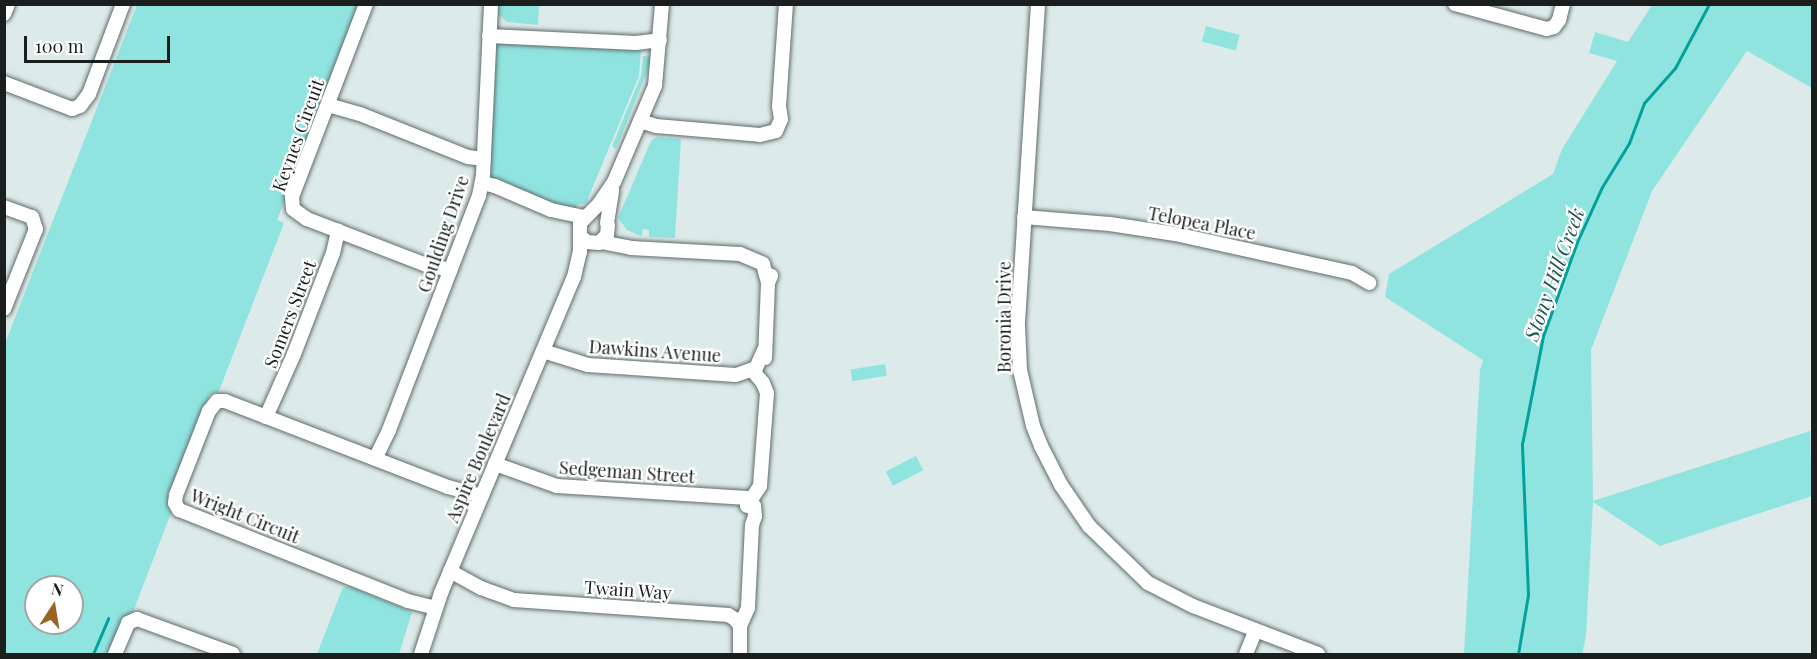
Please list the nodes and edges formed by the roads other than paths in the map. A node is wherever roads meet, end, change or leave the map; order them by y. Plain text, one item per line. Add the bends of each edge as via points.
1 (8, 4) edge
2 (123, 4) edge
3 (366, 4) edge
4 (490, 4) edge
5 (662, 4) edge
6 (786, 4) edge
7 (1038, 4) edge
8 (1455, 4) edge
9 (1563, 4) edge
10 (4, 14) edge
11 (489, 33) junction
12 (659, 44) junction
13 (4, 83) edge
14 (329, 101) junction
15 (642, 117) junction
16 (484, 155) junction
17 (614, 182) junction
18 (482, 186) junction
19 (4, 207) edge
20 (552, 210) junction
21 (587, 216) junction
22 (1024, 217) junction
23 (607, 224) junction
24 (342, 232) junction
25 (580, 233) junction
26 (599, 243) junction
27 (643, 248) junction
28 (449, 274) junction
29 (574, 277) junction
30 (1369, 283) dead end
31 (4, 309) edge
32 (544, 349) junction
33 (755, 373) junction
34 (269, 418) junction
35 (378, 460) junction
36 (496, 462) junction
37 (480, 500) junction
38 (749, 503) junction
39 (449, 574) junction
40 (434, 611) junction
41 (738, 622) junction
42 (1255, 632) junction
43 (116, 654) edge
44 (233, 654) edge
45 (421, 654) edge
46 (740, 654) edge
47 (1246, 654) edge
48 (1318, 654) edge

1 - 10 street
2 - 13 street via 89,94 80,106 72,109
3 - 14 street, Keynes Circuit
4 - 11 street, Goulding Drive
5 - 12 street
6 - 15 street via 779,106 771,125 750,132 669,127
7 - 22 street, Boronia Drive
8 - 9 street via 1548,28 1559,20
11 - 12 street
11 - 16 street, Goulding Drive
12 - 15 street via 656,80
14 - 16 street via 468,157
14 - 24 street, Keynes Circuit via 291,204 300,216
15 - 17 street
16 - 18 street, Goulding Drive
17 - 21 street
17 - 23 street
18 - 20 street
18 - 28 street, Goulding Drive
19 - 31 street via 32,217 36,229
20 - 21 street
20 - 25 street
21 - 23 street via 601,217
21 - 25 street via 580,223
22 - 30 street, Telopea Place via 1175,234 1352,273
22 - 42 street, Boronia Drive via 1018,326 1020,370 1033,426 1050,466 1089,526 1148,583
23 - 26 street via 607,235
23 - 27 street via 628,242
24 - 28 street, Keynes Circuit
24 - 34 street, Somers Street
25 - 26 street via 587,243
25 - 29 street, Aspire Boulevard
26 - 27 street
26 - 29 street, Aspire Boulevard
27 - 33 street via 740,254 763,264 768,283 764,350
28 - 35 street, Goulding Drive
29 - 32 street, Aspire Boulevard
32 - 33 street, Dawkins Avenue via 588,365
32 - 36 street, Aspire Boulevard
33 - 38 street via 767,393 760,486
34 - 35 street, Wright Circuit
34 - 40 street, Wright Circuit via 225,401 214,403 176,495 177,508
35 - 37 street, Wright Circuit
36 - 37 street, Aspire Boulevard
36 - 38 street, Sedgeman Street via 557,486 740,496
37 - 39 street, Aspire Boulevard
38 - 41 street via 756,511 748,599
39 - 40 street, Aspire Boulevard
39 - 41 street, Twain Way via 514,600 722,614
40 - 45 street, Aspire Boulevard
41 - 46 street
42 - 47 street
42 - 48 street, Boronia Drive
43 - 44 street via 128,623 138,619

